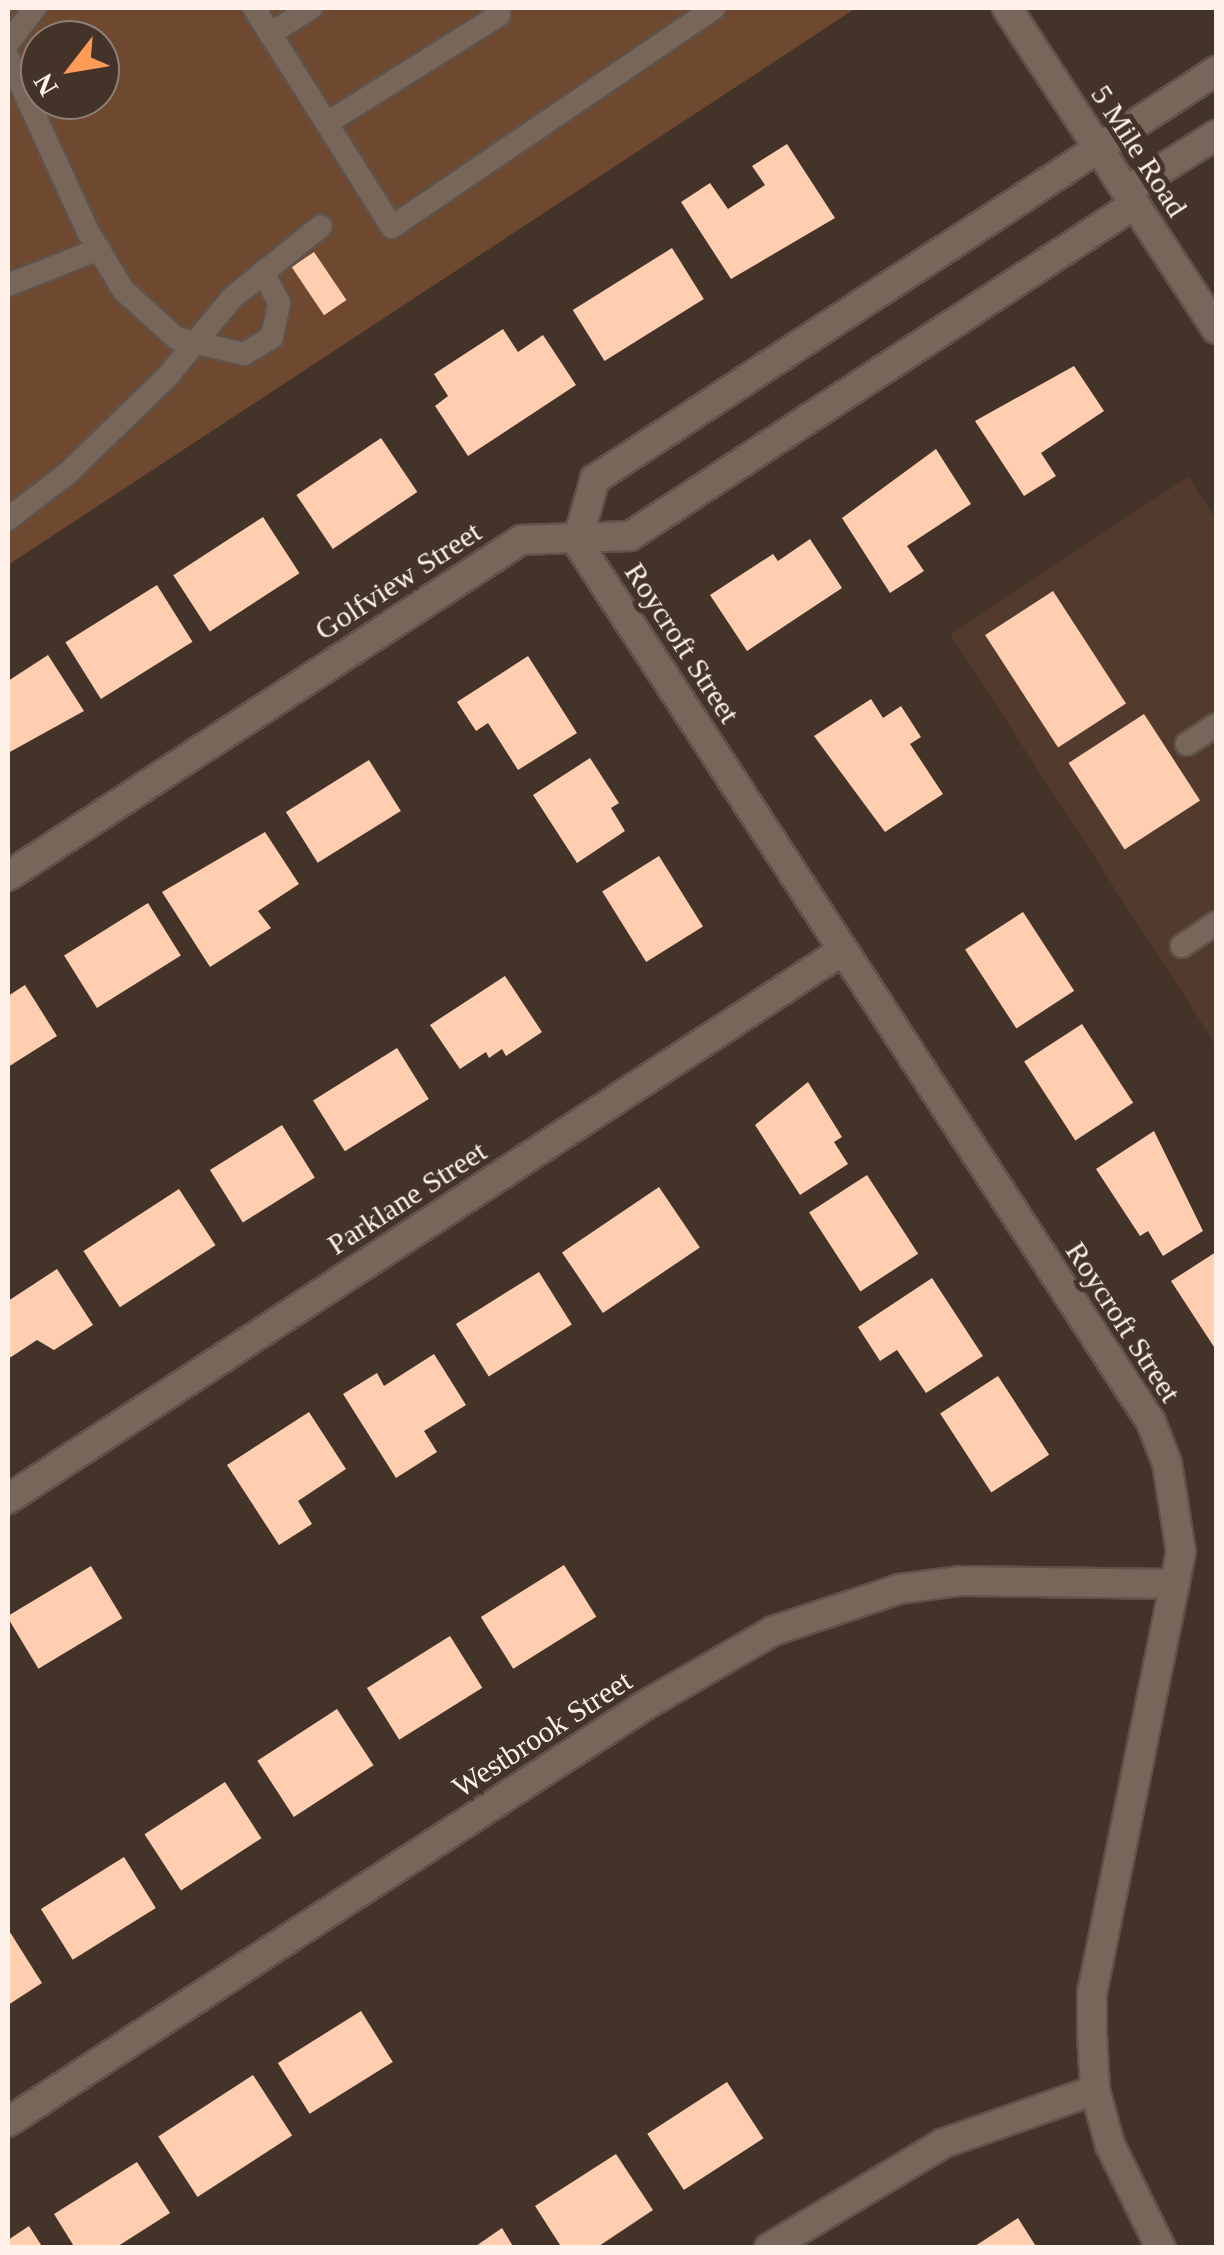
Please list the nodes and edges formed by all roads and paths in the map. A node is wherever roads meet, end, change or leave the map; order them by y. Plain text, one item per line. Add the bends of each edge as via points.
1 (35, 8) edge
2 (254, 8) edge
3 (311, 8) edge
4 (499, 8) edge
5 (714, 8) edge
6 (1007, 8) edge
7 (270, 34) junction
8 (8, 44) edge
9 (8, 57) edge
10 (1216, 71) edge
11 (327, 124) junction
12 (1216, 135) edge
13 (1099, 149) junction
14 (1131, 198) junction
15 (321, 226) dead end
16 (98, 249) junction
17 (263, 272) junction
18 (8, 285) edge
19 (1216, 329) edge
20 (194, 344) junction
21 (8, 519) edge
22 (577, 542) junction
23 (1216, 725) edge
24 (1187, 744) dead end
25 (8, 876) edge
26 (1216, 923) edge
27 (1182, 946) dead end
28 (842, 950) junction
29 (8, 1499) edge
30 (1175, 1584) junction
31 (1094, 2090) junction
32 (8, 2122) edge
33 (769, 2248) edge
34 (1161, 2248) edge

1 - 8 lane
2 - 7 lane
3 - 7 lane
4 - 11 lane via 499,16
5 - 11 lane via 392,226
6 - 13 street, 5 Mile Road
7 - 11 lane
9 - 16 lane via 32,120
10 - 13 street
12 - 14 street, Golfview Street
13 - 14 street, 5 Mile Road
13 - 22 street via 595,479
14 - 19 street, 5 Mile Road
14 - 22 street, Golfview Street via 630,536
15 - 17 lane
16 - 18 lane
16 - 20 lane via 124,291 176,338
17 - 20 lane
17 - 20 lane via 279,303 272,336 244,354
20 - 21 lane via 68,473
22 - 25 street, Golfview Street via 520,540
22 - 28 street, Roycroft Street
23 - 24 lane
26 - 27 lane
28 - 29 street, Parklane Street
28 - 30 street, Roycroft Street via 1151,1422 1178,1507
30 - 31 street, Roycroft Street via 1092,1992
30 - 32 street, Westbrook Street via 944,1583 899,1589 774,1631 647,1704
31 - 33 street via 944,2143
31 - 34 street, Roycroft Street via 1135,2205

